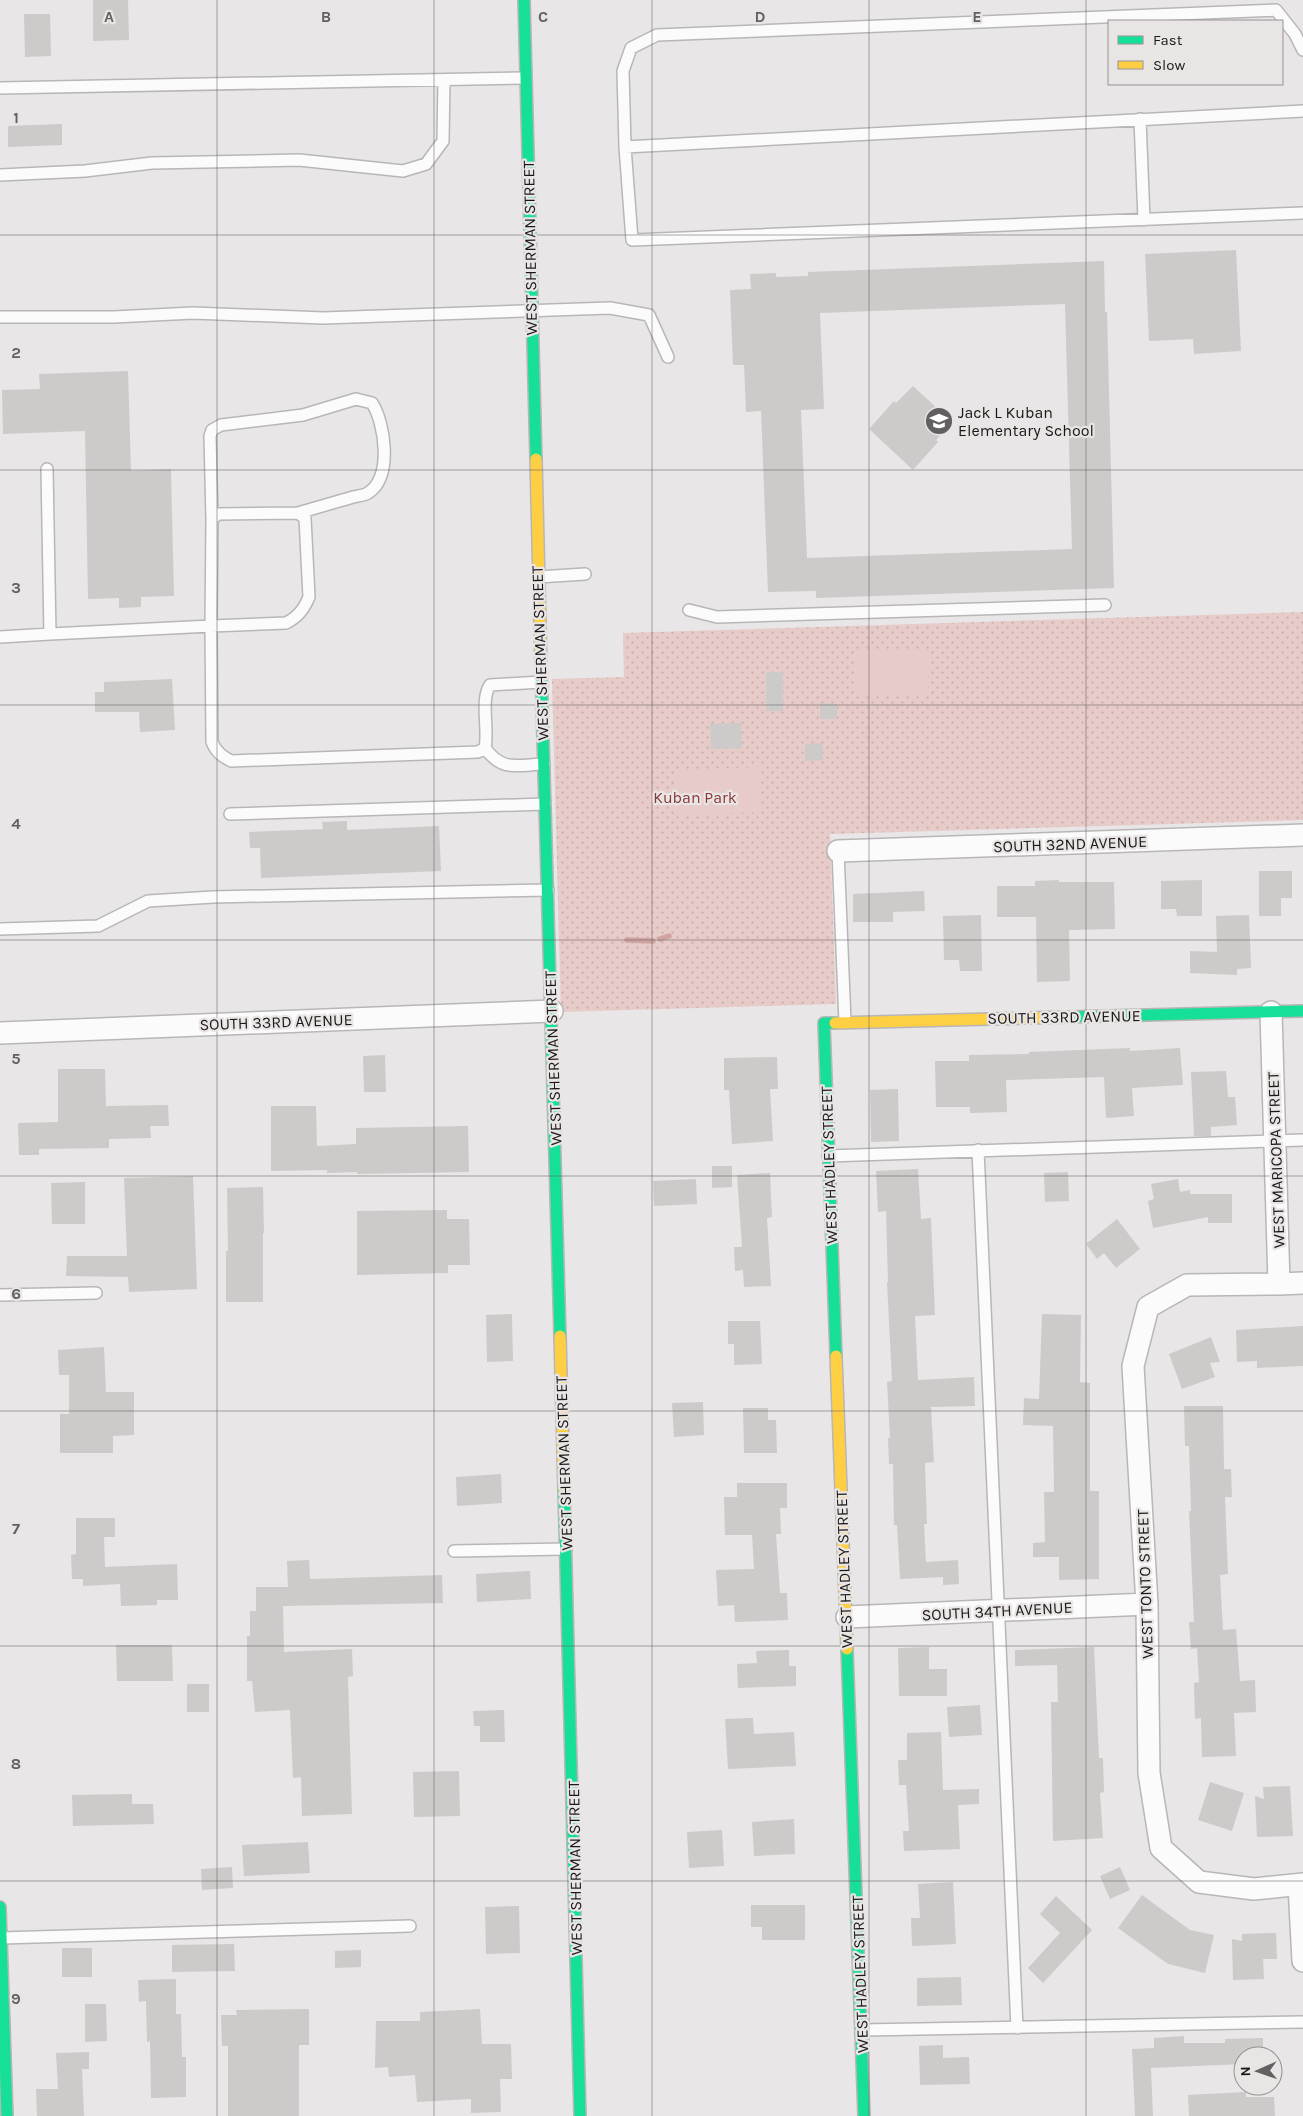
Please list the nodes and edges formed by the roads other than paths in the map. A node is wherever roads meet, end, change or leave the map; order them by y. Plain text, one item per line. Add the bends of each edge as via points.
1 (524, 0) edge
2 (1303, 50) edge
3 (525, 78) junction
4 (444, 80) junction
5 (0, 88) edge
6 (1303, 111) edge
7 (1140, 119) junction
8 (625, 147) junction
9 (0, 175) edge
10 (1303, 213) edge
11 (1144, 220) junction
12 (531, 311) junction
13 (0, 318) edge
14 (668, 357) dead end
15 (47, 469) dead end
16 (298, 513) junction
17 (212, 519) junction
18 (585, 574) dead end
19 (538, 577) junction
20 (1105, 605) dead end
21 (689, 610) dead end
22 (211, 626) junction
23 (50, 634) junction
24 (0, 637) edge
25 (541, 682) junction
26 (485, 748) junction
27 (544, 764) junction
28 (545, 804) junction
29 (230, 814) dead end
30 (1303, 835) edge
31 (838, 851) joint
32 (548, 890) junction
33 (0, 929) edge
34 (552, 1011) junction
35 (1303, 1011) edge
36 (1271, 1012) junction
37 (845, 1022) junction
38 (824, 1023) joint
39 (0, 1033) edge
40 (1303, 1140) edge
41 (1276, 1141) junction
42 (978, 1150) junction
43 (828, 1156) junction
44 (1279, 1284) junction
45 (1303, 1284) edge
46 (96, 1293) dead end
47 (0, 1295) edge
48 (566, 1549) junction
49 (454, 1550) dead end
50 (1147, 1604) junction
51 (998, 1610) junction
52 (847, 1617) junction
53 (1301, 1884) edge
54 (0, 1907) edge
55 (410, 1926) dead end
56 (1, 1938) edge
57 (1303, 1961) edge
58 (1303, 2022) edge
59 (1017, 2028) junction
60 (862, 2030) junction
61 (7, 2116) edge
62 (580, 2116) edge
63 (864, 2116) edge

1 - 3 street, WEST SHERMAN STREET
2 - 8 lane via 1276,10 657,35 631,48 623,71
3 - 4 lane
3 - 12 street, WEST SHERMAN STREET
4 - 5 lane
4 - 9 lane via 443,141 426,164 403,171 299,160 152,163 85,171
6 - 7 lane
7 - 8 lane
7 - 11 lane
8 - 11 lane via 632,240
10 - 11 lane
12 - 13 lane via 323,318 193,313
12 - 14 lane via 610,308 649,315
12 - 19 street, WEST SHERMAN STREET
15 - 23 lane
16 - 17 lane via 218,514
16 - 17 lane via 369,493 377,482 383,467 384,429 372,402 356,399 303,415 221,425 212,430
16 - 22 lane via 305,518 309,597 304,609 286,623
17 - 22 lane
18 - 19 lane
19 - 25 street, WEST SHERMAN STREET
20 - 21 lane via 717,617
22 - 23 lane
22 - 26 lane via 212,742 215,750 231,761 478,752
23 - 24 lane
25 - 26 lane via 490,686 486,700
25 - 27 street, WEST SHERMAN STREET
26 - 27 lane via 500,764
27 - 28 street, WEST SHERMAN STREET
28 - 29 lane
28 - 32 street, WEST SHERMAN STREET
30 - 31 street, SOUTH 32ND AVENUE
31 - 37 lane
32 - 33 lane via 148,901 98,926
32 - 34 street, WEST SHERMAN STREET
34 - 39 street, SOUTH 33RD AVENUE
34 - 48 street, WEST SHERMAN STREET
35 - 36 street, SOUTH 33RD AVENUE
36 - 37 street, SOUTH 33RD AVENUE
36 - 41 street, WEST MARICOPA STREET
37 - 38 street, SOUTH 33RD AVENUE
38 - 43 street, WEST HADLEY STREET
40 - 41 lane
41 - 42 lane
41 - 44 street, WEST MARICOPA STREET
42 - 43 lane
42 - 51 lane
43 - 52 street, WEST HADLEY STREET
44 - 45 street
44 - 50 street, WEST TONTO STREET via 1187,1286 1148,1307 1133,1366
46 - 47 lane
48 - 49 lane
48 - 62 street, WEST SHERMAN STREET
50 - 51 street, SOUTH 34TH AVENUE
50 - 53 street, WEST TONTO STREET via 1149,1773 1161,1848 1199,1882 1254,1889
51 - 52 street, SOUTH 34TH AVENUE
51 - 59 lane
52 - 60 street, WEST HADLEY STREET
53 - 57 street
54 - 56 street
55 - 56 lane
56 - 61 street
58 - 59 lane
59 - 60 lane
60 - 63 street, WEST HADLEY STREET

